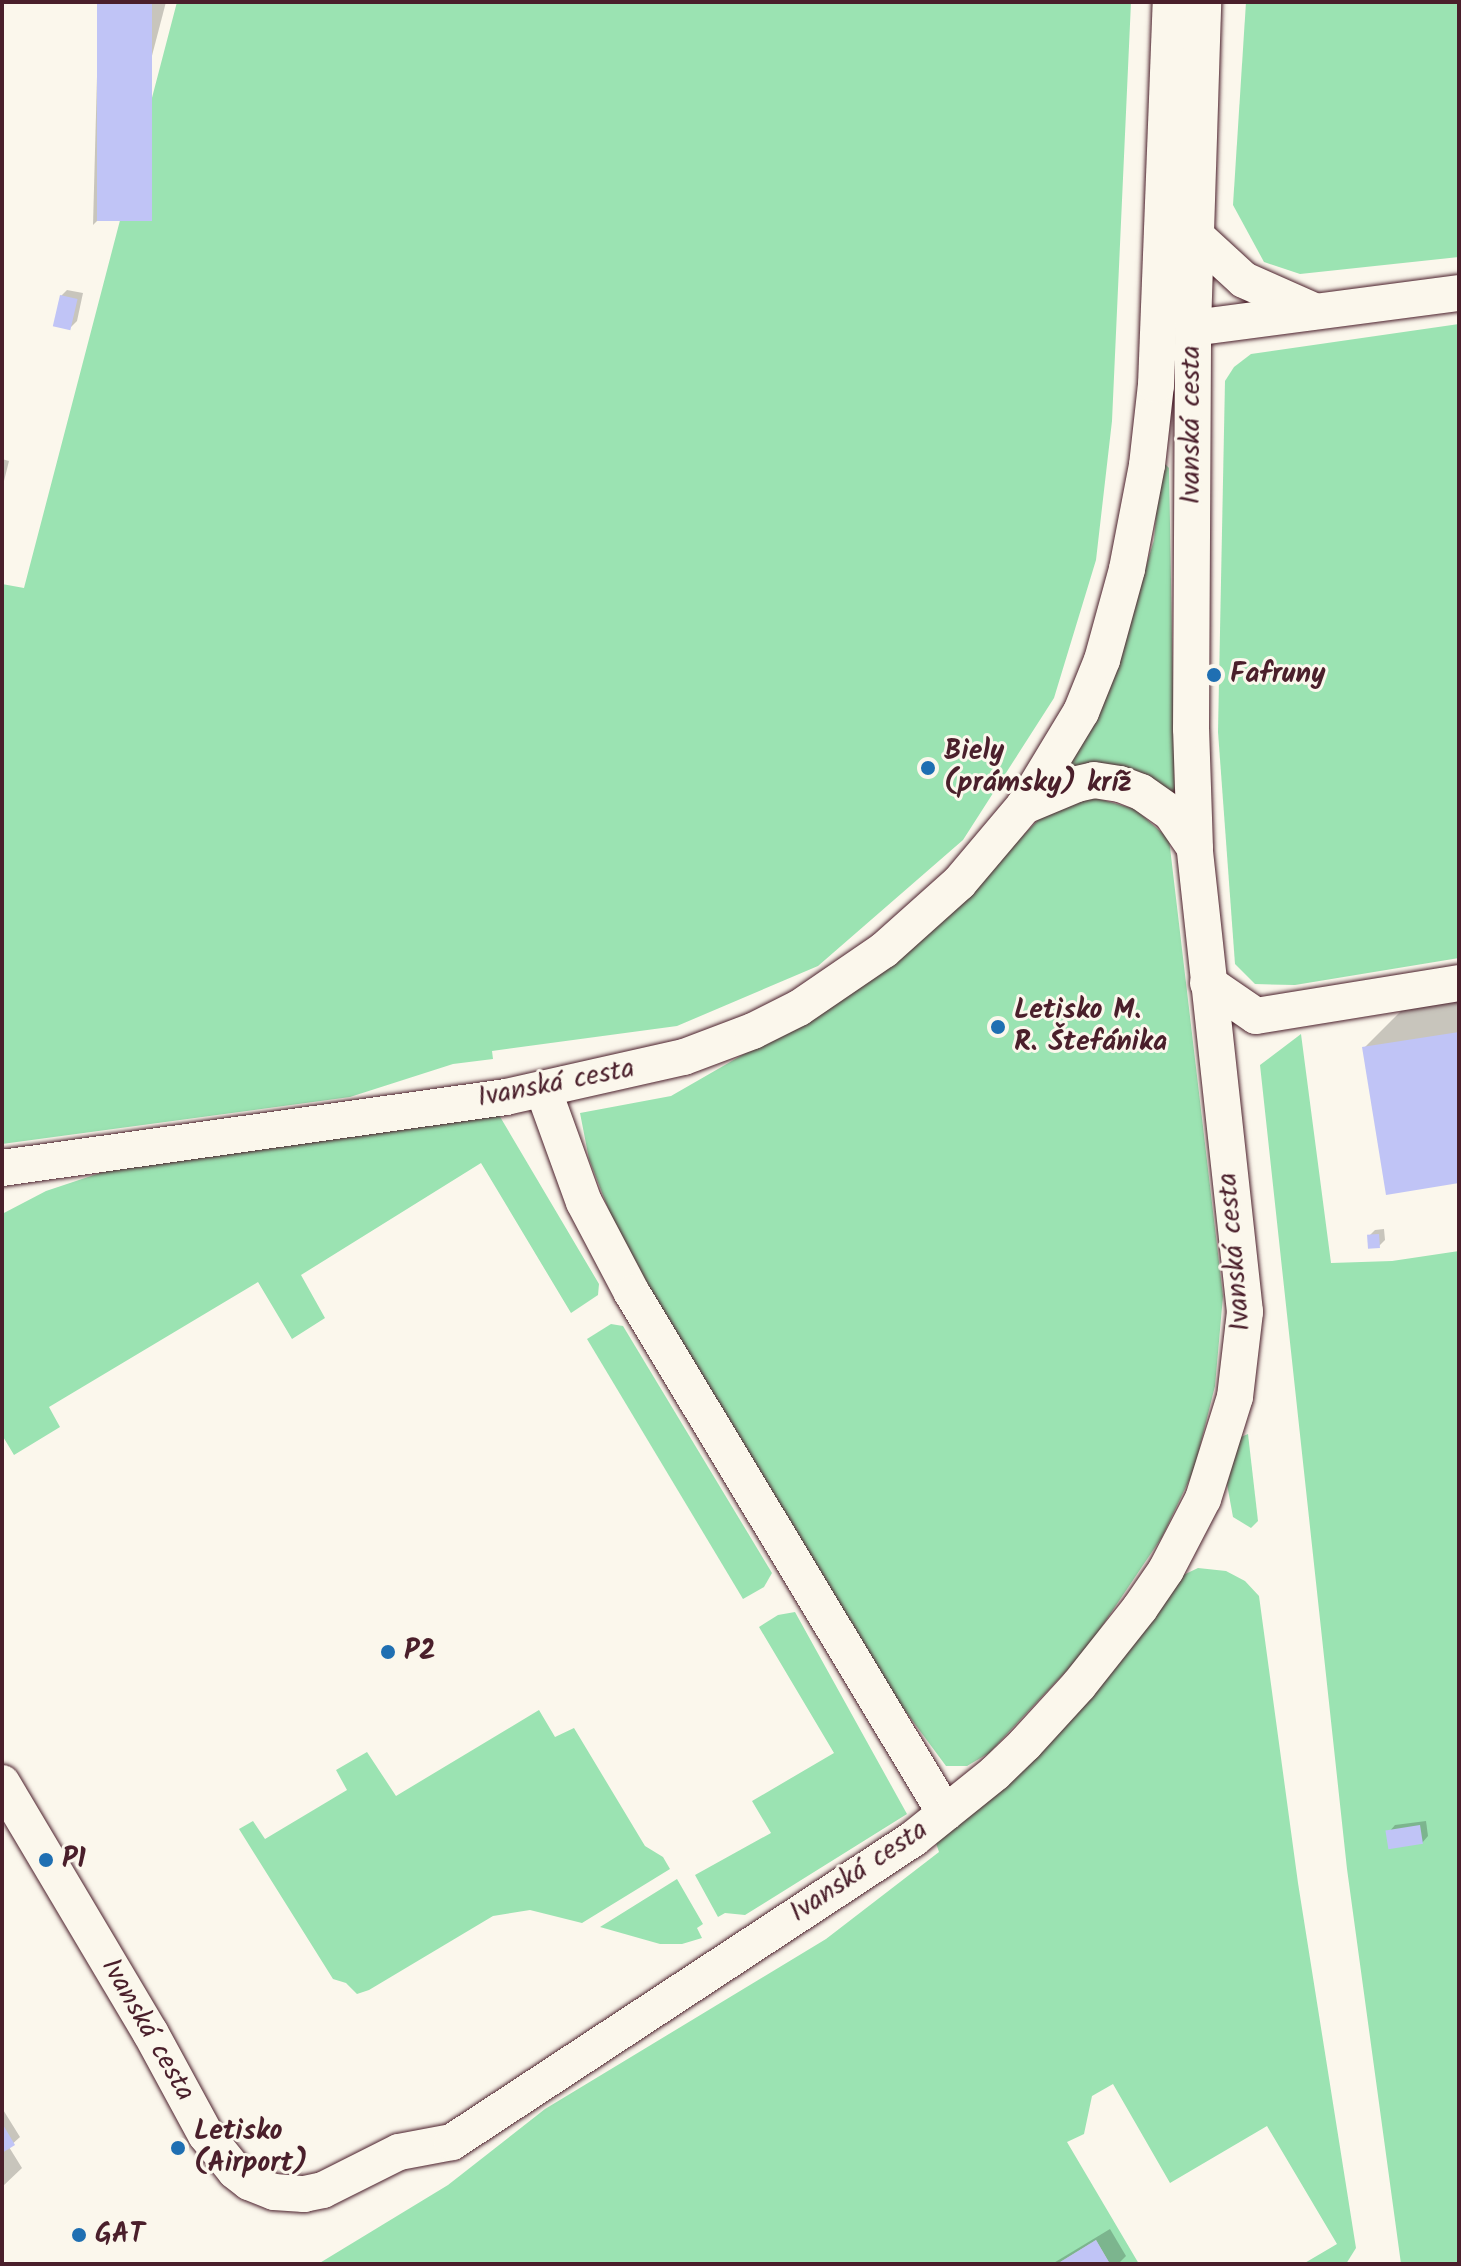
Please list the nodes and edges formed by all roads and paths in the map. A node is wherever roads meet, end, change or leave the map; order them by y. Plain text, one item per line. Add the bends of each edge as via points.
1 (1171, 2) edge
2 (1203, 2) edge
3 (1196, 236) junction
4 (1459, 293) edge
5 (1160, 295) junction
6 (1314, 311) junction
7 (1193, 328) junction
8 (1024, 806) junction
9 (1195, 848) junction
10 (1208, 983) junction
11 (1459, 983) edge
12 (1256, 1016) junction
13 (1219, 1079) junction
14 (543, 1089) junction
15 (2, 1168) edge
16 (2, 1783) edge
17 (945, 1813) junction

1 - 5 street, Ivanská cesta
2 - 3 street, Ivanská cesta
3 - 6 street via 1244,280
3 - 7 street, Ivanská cesta
4 - 6 street
5 - 7 street
5 - 8 street, Ivanská cesta via 1147,465 1118,609 1081,712
6 - 7 street
7 - 9 street, Ivanská cesta
8 - 9 street, Ivanská cesta via 1094,780 1120,784 1171,813
8 - 14 street, Ivanská cesta via 959,883 884,950 799,1008 684,1057
9 - 10 street, Ivanská cesta
10 - 12 street
10 - 13 street, Ivanská cesta
11 - 12 street
12 - 13 street
13 - 17 street, Ivanská cesta via 1245,1312 1235,1397 1203,1499 1166,1570 1079,1685 995,1773
14 - 15 street, Ivanská cesta
14 - 17 street via 584,1202 632,1293
16 - 17 street, Ivanská cesta via 206,2135 249,2182 287,2195 323,2190 399,2152 452,2142

